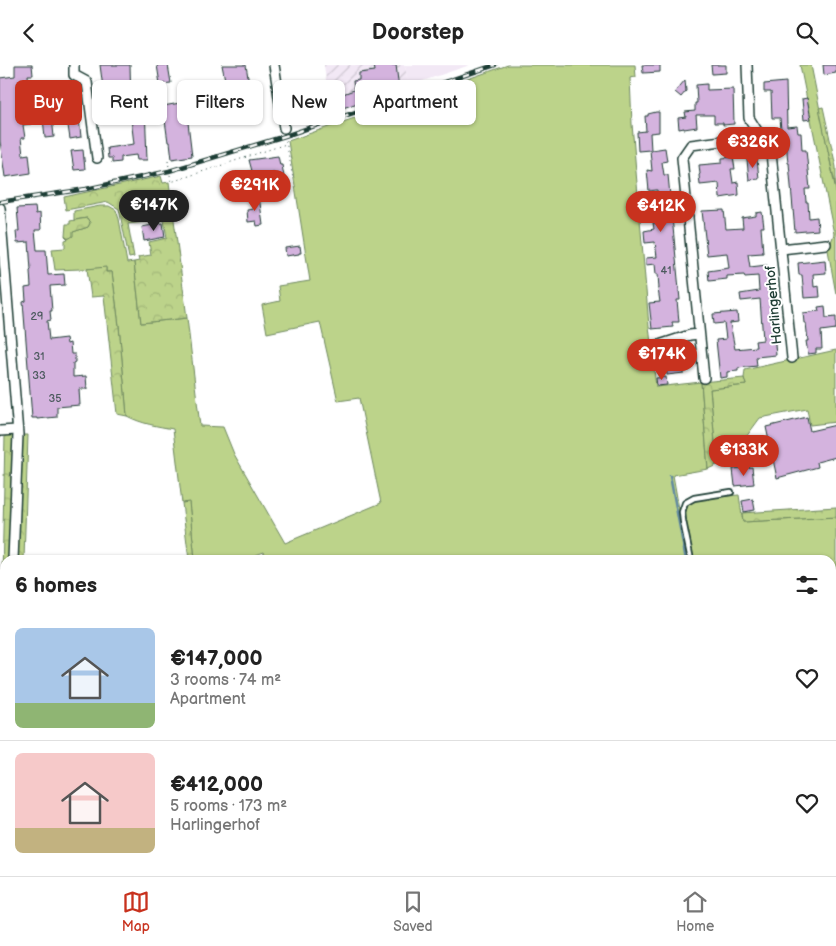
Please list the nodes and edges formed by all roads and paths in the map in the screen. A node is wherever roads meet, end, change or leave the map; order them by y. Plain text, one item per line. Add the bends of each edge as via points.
1 (74, 65) edge
2 (274, 65) edge
3 (747, 65) edge
4 (284, 128) joint
5 (757, 131) junction
6 (286, 144) junction
7 (97, 158) dead end
8 (168, 160) dead end
9 (293, 179) dead end
10 (0, 208) edge
11 (826, 244) dead end
12 (781, 249) junction
13 (699, 334) junction
14 (656, 346) dead end
15 (792, 358) dead end
16 (704, 378) dead end
17 (0, 431) edge
18 (17, 431) junction
19 (732, 492) dead end
20 (13, 555) edge
21 (690, 555) edge

1 - 7 street via 74,75 87,82
2 - 4 street
3 - 5 street, Harlingerhof via 749,118
4 - 6 path
5 - 12 street, Harlingerhof via 771,153
5 - 13 street via 745,139 691,145 682,158
6 - 8 path via 171,182
6 - 9 path
10 - 18 street
11 - 12 street, Harlingerhof
12 - 15 street, Harlingerhof
13 - 14 street
13 - 16 street
17 - 18 street
18 - 20 street
19 - 21 lane via 694,498 685,503 682,512

